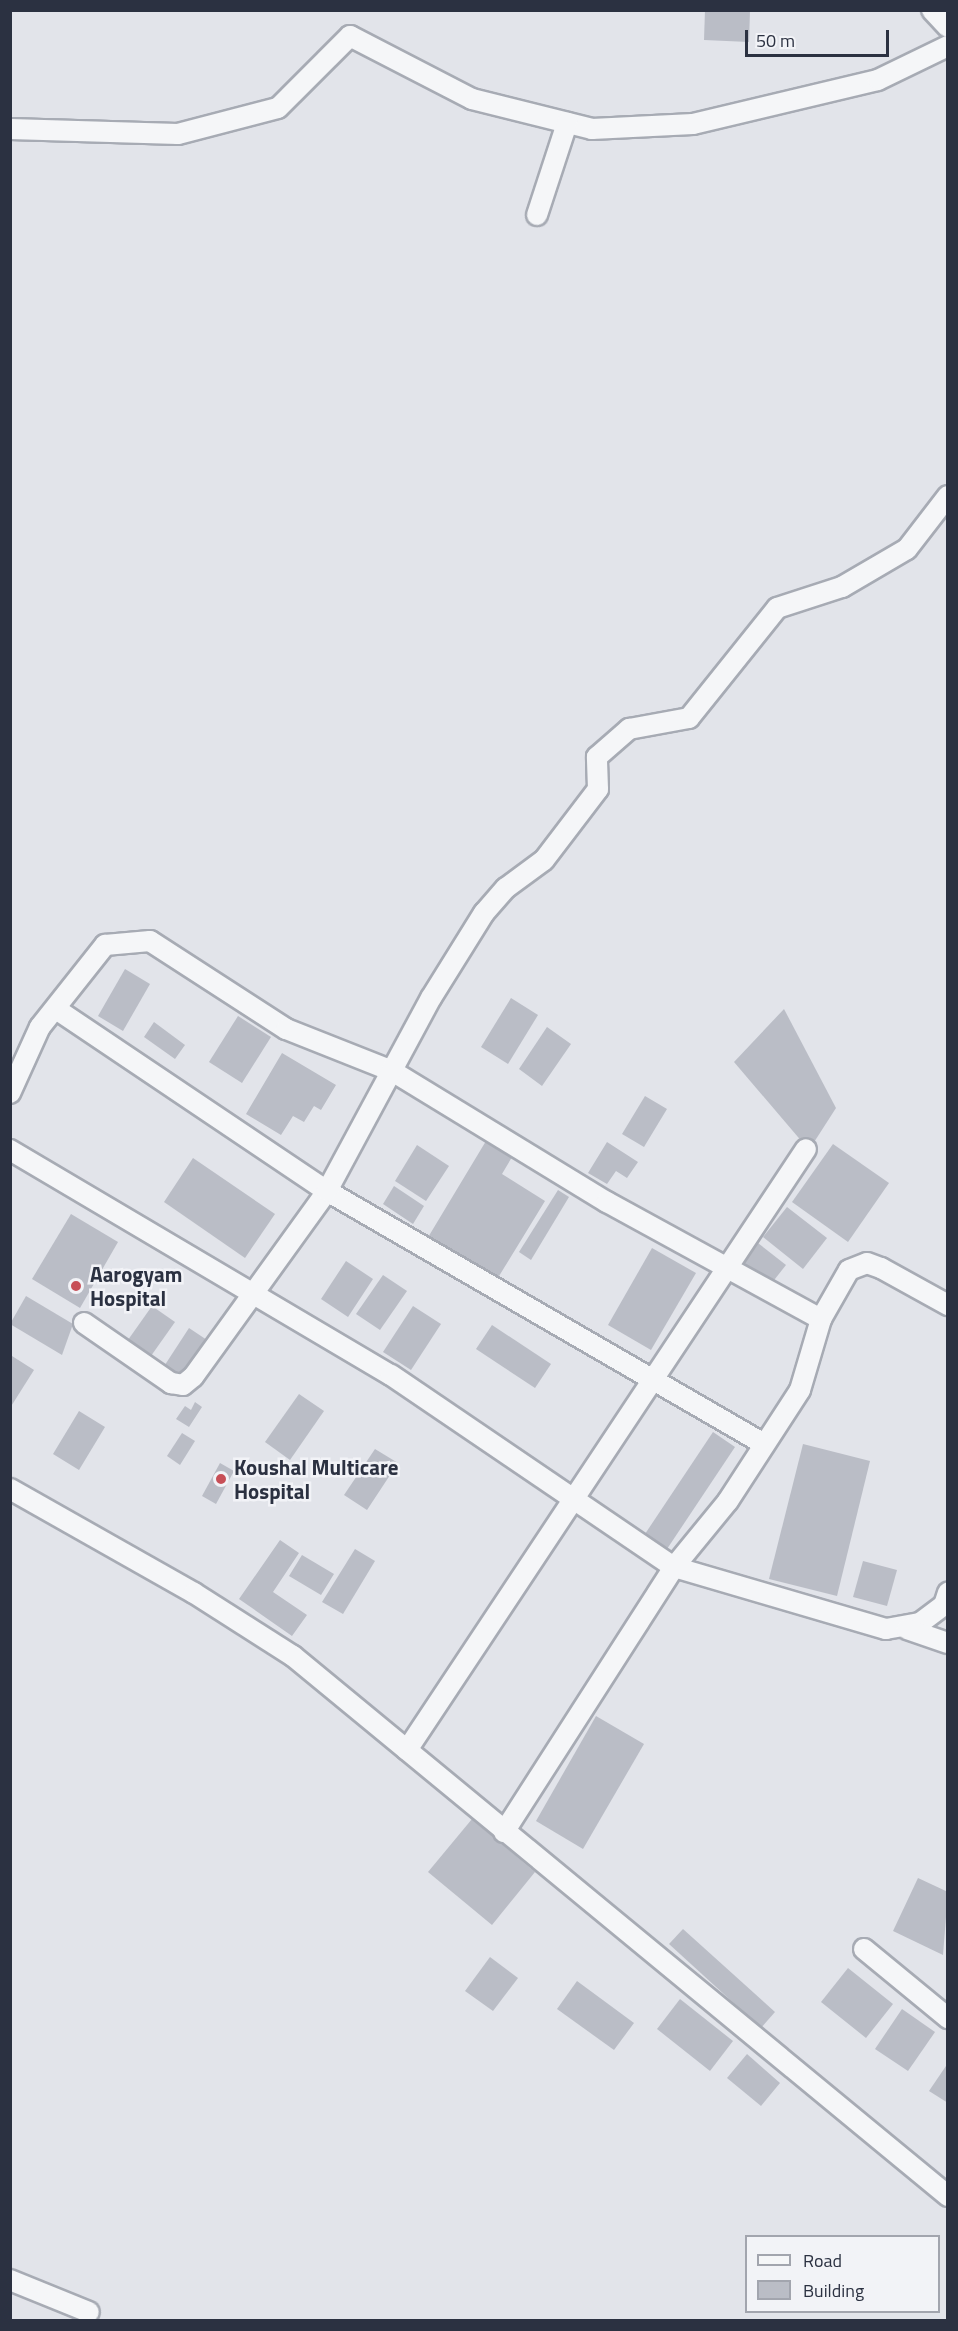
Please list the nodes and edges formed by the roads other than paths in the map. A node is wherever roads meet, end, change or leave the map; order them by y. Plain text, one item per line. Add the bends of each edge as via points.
1 (932, 10) edge
2 (948, 27) edge
3 (948, 46) edge
4 (567, 123) junction
5 (10, 129) edge
6 (537, 215) dead end
7 (948, 496) edge
8 (56, 1008) junction
9 (392, 1071) junction
10 (10, 1093) edge
11 (806, 1149) dead end
12 (10, 1150) edge
13 (327, 1191) junction
14 (724, 1266) junction
15 (255, 1296) junction
16 (948, 1305) edge
17 (821, 1319) junction
18 (84, 1323) dead end
19 (652, 1379) junction
20 (764, 1444) junction
21 (10, 1489) edge
22 (575, 1500) junction
23 (674, 1567) junction
24 (948, 1593) edge
25 (907, 1629) junction
26 (948, 1643) edge
27 (407, 1750) junction
28 (504, 1832) junction
29 (864, 1949) dead end
30 (948, 2018) edge
31 (948, 2196) edge
32 (10, 2280) edge
33 (89, 2312) dead end

1 - 2 street
3 - 4 street via 878,80 693,124 592,129
4 - 5 street via 472,99 350,36 278,108 178,134
4 - 6 street
7 - 9 street via 907,549 842,587 777,608 689,718 630,729 597,757 598,789 544,860 506,888 484,913
8 - 9 street via 105,945 150,941 286,1029
8 - 10 street via 40,1027
8 - 13 street
9 - 13 street
9 - 14 street
11 - 14 street
12 - 15 street
13 - 15 street
13 - 19 street
14 - 17 street
14 - 19 street
15 - 18 street via 183,1385
15 - 22 street via 391,1375
16 - 17 street via 867,1263 849,1270
17 - 20 street via 800,1390
19 - 20 street
19 - 22 street
20 - 23 street via 728,1501
21 - 27 street via 194,1593 293,1656
22 - 23 street
22 - 27 street
23 - 25 street via 886,1629
23 - 28 street
24 - 25 street via 944,1605
25 - 26 street
27 - 28 street
28 - 31 street via 643,1940
29 - 30 street
32 - 33 street

